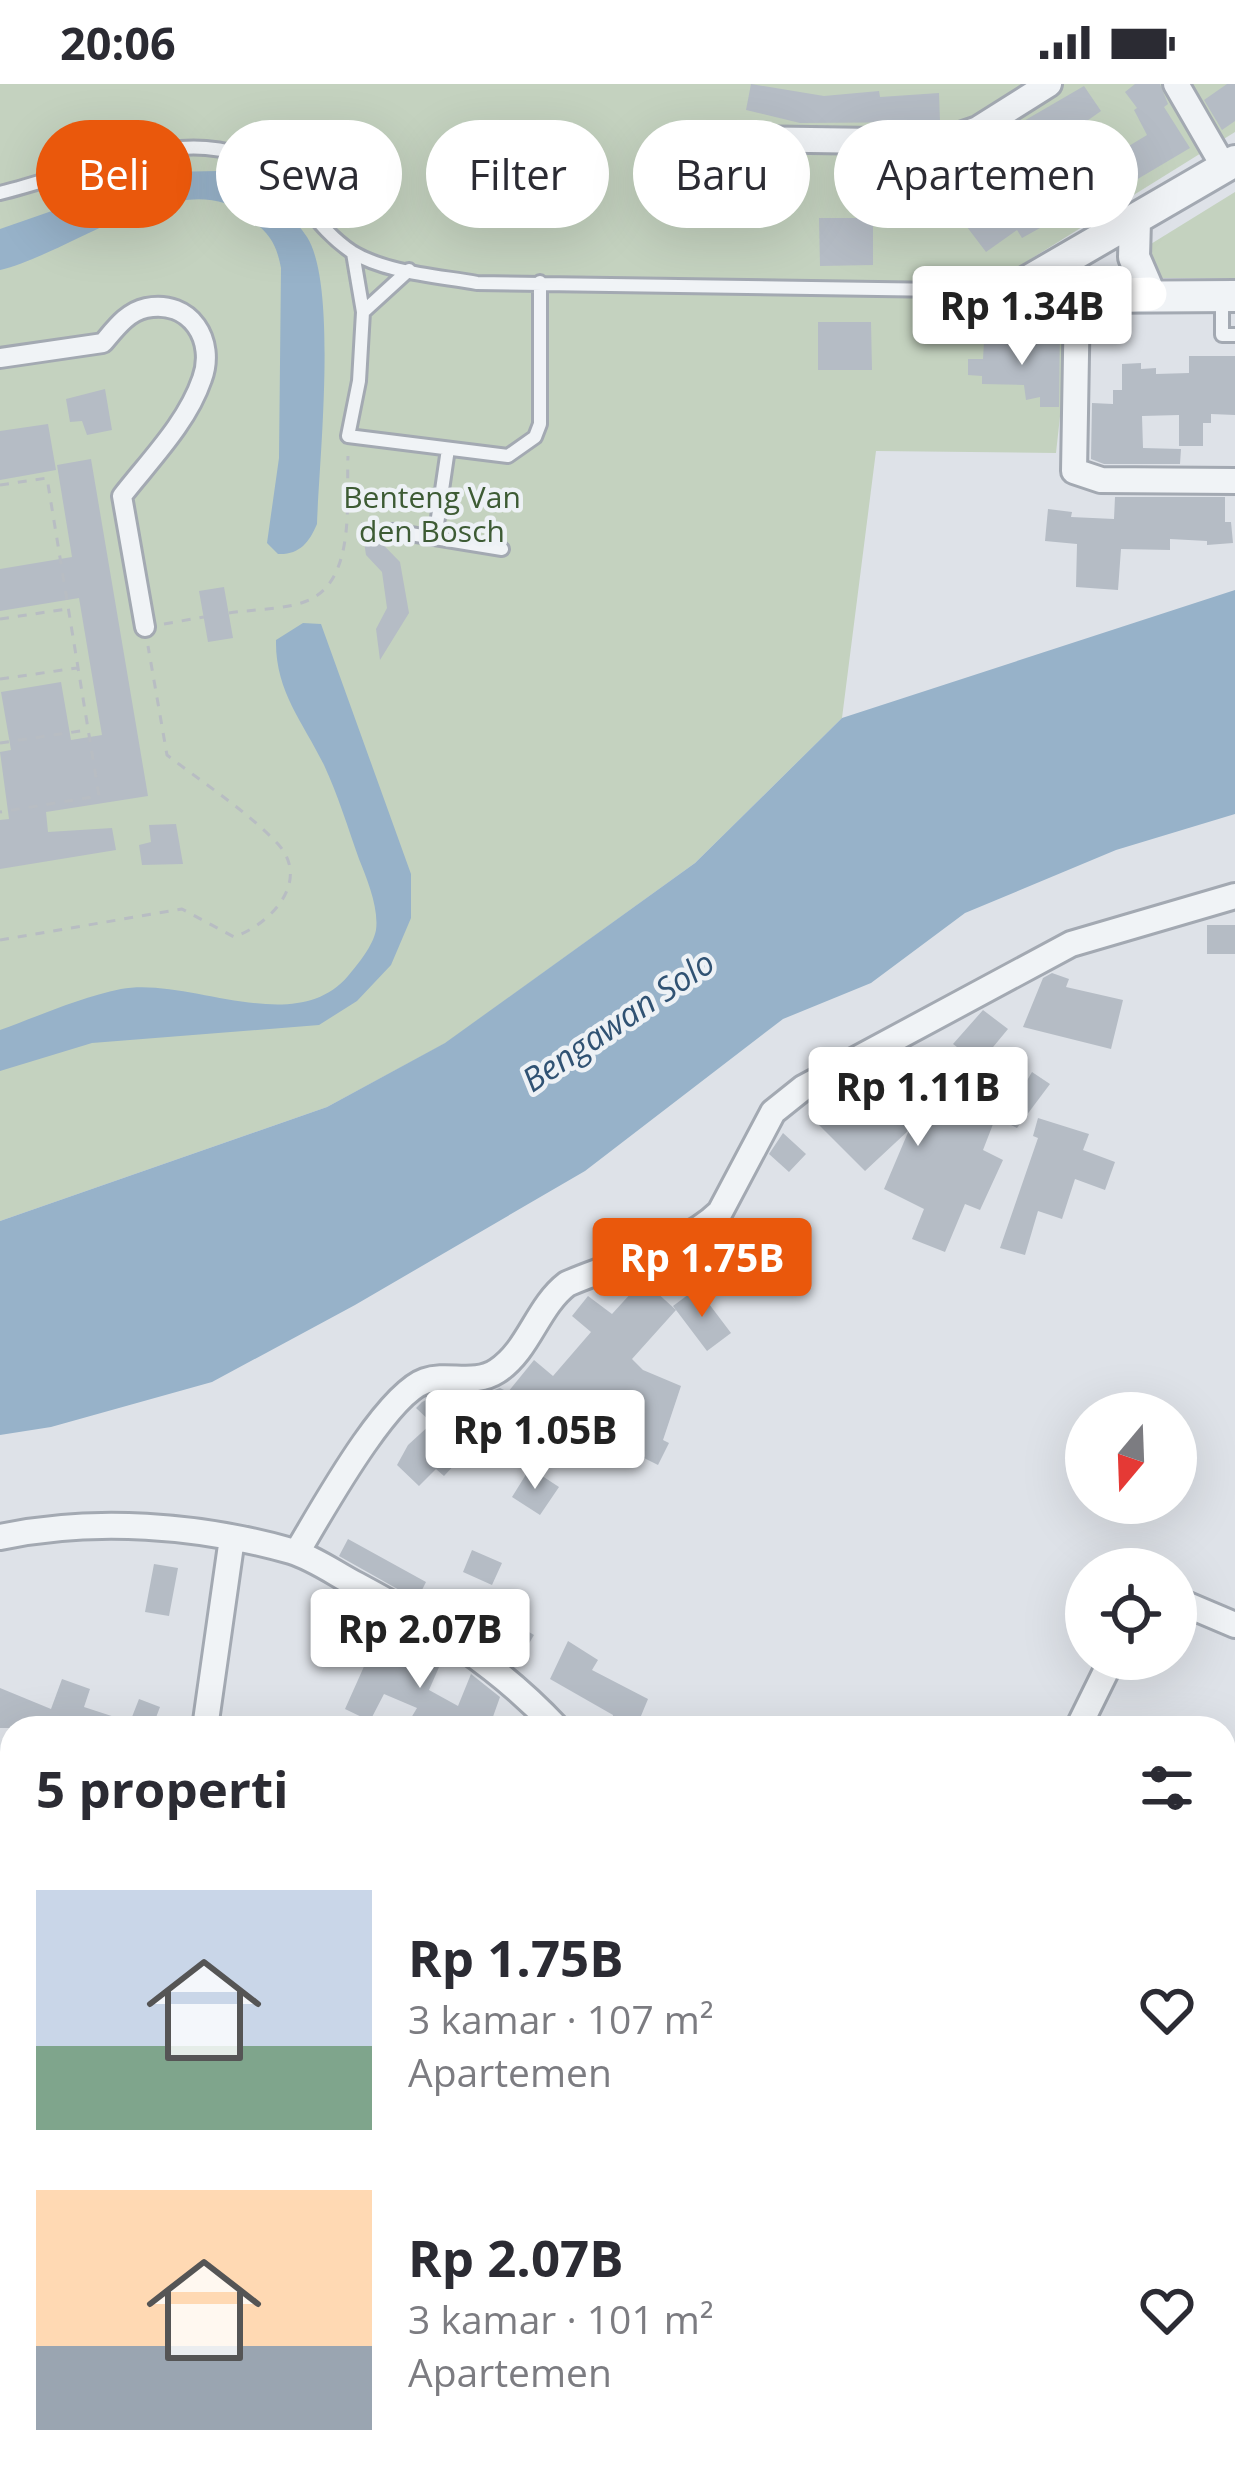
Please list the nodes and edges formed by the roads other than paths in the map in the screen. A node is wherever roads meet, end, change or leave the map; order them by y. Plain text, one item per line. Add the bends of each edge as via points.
1 (1049, 84) edge
2 (1176, 84) edge
3 (810, 140) edge
4 (1230, 164) edge
5 (0, 193) edge
6 (1138, 219) edge
7 (1123, 228) edge
8 (1135, 228) edge
9 (353, 253) junction
10 (409, 270) junction
11 (540, 282) junction
12 (1012, 291) junction
13 (1150, 294) junction
14 (1229, 296) edge
15 (1077, 297) junction
16 (363, 312) junction
17 (1235, 335) edge
18 (0, 358) edge
19 (448, 449) junction
20 (1235, 481) edge
21 (392, 531) dead end
22 (435, 538) junction
23 (502, 549) dead end
24 (145, 627) road end
25 (1235, 896) edge
26 (0, 1537) edge
27 (232, 1538) junction
28 (297, 1552) junction
29 (1197, 1609) edge
30 (1235, 1625) edge
31 (1102, 1680) edge
32 (207, 1716) edge
33 (545, 1716) edge
34 (1084, 1716) edge

1 - 3 street via 978,129 940,142
2 - 4 street
4 - 6 street
5 - 9 lane via 205,147 268,168
7 - 12 street
8 - 13 street via 1134,257
9 - 10 lane
9 - 16 lane
10 - 11 lane via 477,283
10 - 16 lane
11 - 12 lane
11 - 19 lane via 535,437 508,456
12 - 15 street
13 - 14 street
13 - 15 main road
14 - 17 lane via 1222,335
15 - 20 street via 1074,472 1101,480
16 - 19 lane via 348,436
18 - 24 street via 103,343 145,308 193,319 206,338 188,411 122,496
19 - 22 lane
21 - 22 lane
22 - 23 lane
25 - 28 street via 1071,944 803,1088 773,1112 708,1224 566,1284 494,1373 413,1388 371,1434
26 - 27 street via 136,1526
27 - 28 street
27 - 32 street
28 - 33 street via 420,1617 497,1668
29 - 30 street
31 - 34 street

